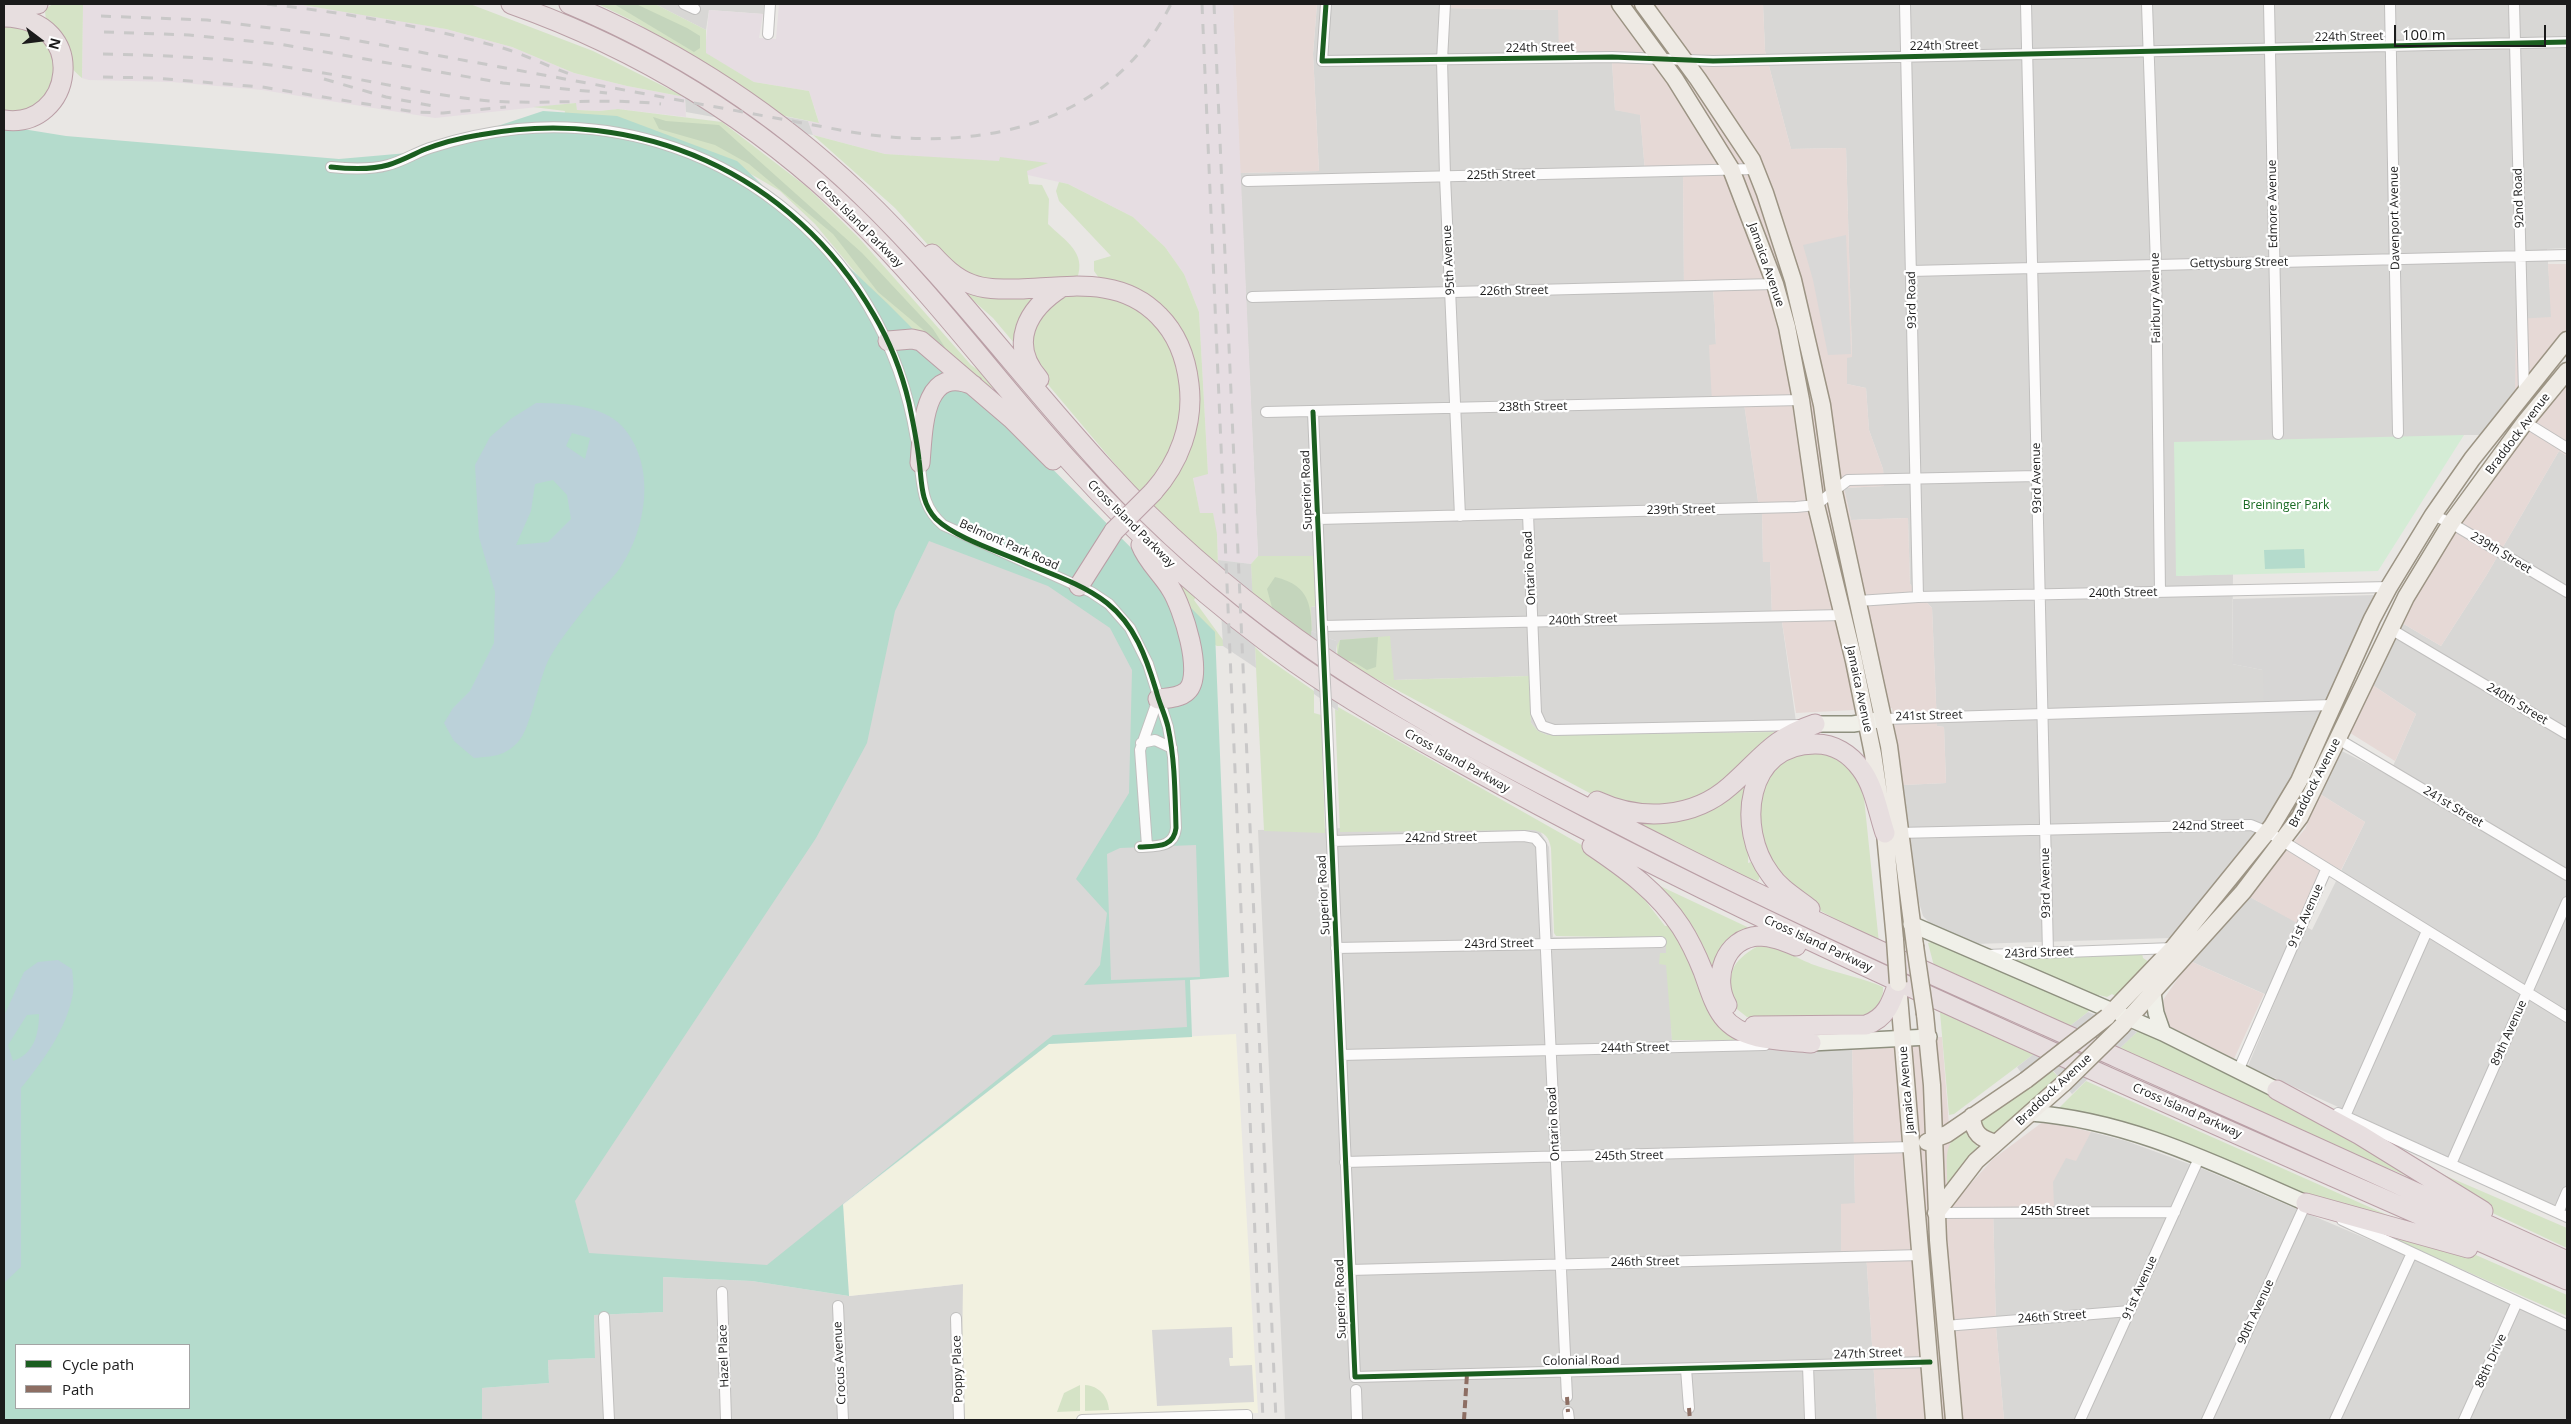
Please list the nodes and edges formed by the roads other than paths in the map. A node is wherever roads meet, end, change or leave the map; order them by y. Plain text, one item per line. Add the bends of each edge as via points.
1 (38, 4) edge
2 (511, 4) edge
3 (569, 4) edge
4 (684, 4) edge
5 (770, 4) edge
6 (1326, 4) edge
7 (1446, 4) edge
8 (1620, 4) edge
9 (1643, 4) edge
10 (1905, 4) edge
11 (2026, 4) edge
12 (2148, 4) edge
13 (2269, 4) edge
14 (2390, 4) edge
15 (2514, 4) edge
16 (695, 9) dead end
17 (4, 10) edge
18 (4, 16) edge
19 (768, 34) dead end
20 (2567, 42) edge
21 (2514, 43) junction
22 (2391, 46) junction
23 (2270, 48) junction
24 (2148, 51) junction
25 (2027, 54) junction
26 (1906, 56) junction
27 (1659, 58) junction
28 (1442, 60) junction
29 (1684, 60) junction
30 (4, 120) edge
31 (332, 167) dead end
32 (1731, 169) junction
33 (1755, 169) junction
34 (1445, 176) junction
35 (1246, 181) dead end
36 (878, 211) junction
37 (2567, 255) edge
38 (2520, 256) junction
39 (2396, 260) junction
40 (2275, 263) junction
41 (2156, 265) junction
42 (2032, 268) junction
43 (1911, 271) junction
44 (1775, 284) junction
45 (1063, 287) junction
46 (1450, 292) junction
47 (1252, 297) dead end
48 (2567, 340) edge
49 (888, 341) junction
50 (2567, 370) edge
51 (973, 385) junction
52 (2524, 392) junction
53 (1801, 400) junction
54 (1456, 409) junction
55 (1266, 412) dead end
56 (1313, 412) junction
57 (1060, 418) junction
58 (2525, 422) junction
59 (2398, 433) dead end
60 (2278, 434) dead end
61 (2567, 448) edge
62 (920, 463) junction
63 (2037, 476) junction
64 (1915, 478) junction
65 (1834, 492) junction
66 (1100, 494) junction
67 (1816, 505) junction
68 (1528, 514) junction
69 (2433, 515) junction
70 (1460, 516) junction
71 (1318, 519) junction
72 (2451, 523) junction
73 (1133, 525) junction
74 (1079, 586) junction
75 (2389, 587) junction
76 (2160, 592) junction
77 (2567, 592) edge
78 (2039, 595) junction
79 (1918, 597) junction
80 (1858, 601) junction
81 (1843, 615) junction
82 (1532, 622) junction
83 (1322, 626) junction
84 (2389, 628) junction
85 (1158, 699) junction
86 (2332, 705) junction
87 (2042, 713) junction
88 (1884, 719) junction
89 (1867, 722) junction
90 (1815, 724) junction
91 (2567, 734) edge
92 (2338, 739) junction
93 (1141, 743) junction
94 (1172, 748) junction
95 (1506, 764) junction
96 (1523, 797) junction
97 (2045, 829) junction
98 (2268, 832) junction
99 (1894, 833) junction
100 (1332, 841) junction
101 (2283, 842) junction
102 (1542, 850) joint
103 (2326, 870) junction
104 (2567, 875) edge
105 (2567, 902) edge
106 (1912, 924) junction
107 (2427, 931) junction
108 (1843, 934) junction
109 (1661, 942) dead end
110 (1546, 943) junction
111 (1336, 948) junction
112 (2173, 948) junction
113 (2048, 953) junction
114 (1980, 956) junction
115 (1858, 963) junction
116 (2153, 992) junction
117 (2527, 992) junction
118 (1897, 994) junction
119 (2110, 1014) junction
120 (2567, 1017) edge
121 (2126, 1022) junction
122 (2163, 1033) junction
123 (1929, 1037) junction
124 (1903, 1039) junction
125 (1811, 1043) junction
126 (1551, 1050) junction
127 (1341, 1055) junction
128 (2238, 1071) junction
129 (2277, 1090) junction
130 (2030, 1113) junction
131 (1972, 1116) junction
132 (2345, 1116) junction
133 (1935, 1139) junction
134 (1996, 1143) junction
135 (1912, 1147) junction
136 (2200, 1156) junction
137 (1556, 1158) junction
138 (1346, 1162) junction
139 (2452, 1164) junction
140 (2567, 1192) edge
141 (1917, 1198) junction
142 (2306, 1204) junction
143 (2175, 1212) junction
144 (1936, 1213) junction
145 (2563, 1215) edge
146 (2412, 1253) junction
147 (1939, 1254) junction
148 (1921, 1255) junction
149 (2567, 1259) edge
150 (1561, 1264) junction
151 (1350, 1270) junction
152 (2567, 1281) edge
153 (722, 1292) dead end
154 (2517, 1302) junction
155 (838, 1306) dead end
156 (2130, 1311) junction
157 (604, 1317) dead end
158 (956, 1318) dead end
159 (2567, 1325) edge
160 (1945, 1326) junction
161 (1930, 1362) junction
162 (1808, 1366) junction
163 (1686, 1369) junction
164 (1566, 1372) junction
165 (1355, 1377) joint
166 (1356, 1390) dead end
167 (1567, 1397) dead end
168 (1689, 1408) dead end
169 (1247, 1418) edge
170 (1954, 1418) edge
171 (1810, 1419) dead end
172 (609, 1420) edge
173 (726, 1420) edge
174 (843, 1420) edge
175 (959, 1420) edge
176 (1082, 1420) edge
177 (1357, 1420) edge
178 (1934, 1420) edge
179 (2080, 1420) edge
180 (2207, 1420) edge
181 (2335, 1420) edge
182 (2464, 1420) edge

1 - 17 highway
2 - 66 highway, Cross Island Parkway via 580,31 646,63 711,102 800,167 880,243
3 - 36 highway, Cross Island Parkway via 642,38 732,91 789,132
4 - 16 street
5 - 19 street
6 - 28 street, 224th Street via 1322,61
7 - 28 street, 95th Avenue
8 - 27 main road, Jamaica Avenue
9 - 29 main road, Jamaica Avenue
10 - 26 street, 93rd Road
11 - 25 street, 93rd Avenue
12 - 24 street, Fairbury Avenue
13 - 23 street, Edmore Avenue
14 - 22 street, Davenport Avenue
15 - 21 street, 92nd Road
18 - 30 highway via 29,19 48,31 58,44 63,67 58,90 42,111 24,120
20 - 21 street, 224th Street
21 - 22 street, 224th Street
21 - 38 street, 92nd Road
22 - 23 street, 224th Street
22 - 39 street, Davenport Avenue
23 - 24 street, 224th Street
23 - 40 street, Edmore Avenue
24 - 25 street, 224th Street
24 - 41 street, Fairbury Avenue
25 - 26 street, 224th Street
25 - 42 street, 93rd Avenue
26 - 29 street, 224th Street
26 - 43 street, 93rd Road
27 - 28 street, 224th Street
27 - 29 street, 224th Street
27 - 32 main road, Jamaica Avenue
28 - 34 street, 95th Avenue
29 - 33 main road, Jamaica Avenue via 1740,140
31 - 49 street, Belmont Park Road via 389,165 456,140 518,129 599,130 664,144 717,165 781,205 834,256 856,285
32 - 33 street, 225th Street
32 - 34 street, 225th Street
32 - 44 main road, Jamaica Avenue
33 - 65 main road, Jamaica Avenue via 1793,280 1822,405
34 - 35 street, 225th Street
34 - 46 street, 95th Avenue
36 - 45 highway via 927,249 947,270 971,284 995,289
36 - 57 highway, Cross Island Parkway
37 - 38 street, Gettysburg Street
38 - 39 street, Gettysburg Street
38 - 52 street, 92nd Road
39 - 40 street, Gettysburg Street
39 - 59 street, Davenport Avenue
40 - 41 street, Gettysburg Street
40 - 60 street, Edmore Avenue
41 - 42 street, Gettysburg Street
41 - 76 street, Fairbury Avenue
42 - 43 street, Gettysburg Street
42 - 63 street, 93rd Avenue
43 - 64 street, 93rd Road
44 - 46 street, 226th Street
44 - 53 main road, Jamaica Avenue
45 - 57 highway via 1045,298 1034,311 1023,341 1026,360 1046,387
45 - 74 highway, bridge via 1093,285 1130,295 1156,312 1177,340 1188,374 1189,416 1176,459 1167,476 1114,531
46 - 47 street, 226th Street
46 - 54 street, 95th Avenue
48 - 52 main road, Braddock Avenue
49 - 51 highway via 921,341
49 - 62 street, Belmont Park Road via 908,400
50 - 58 main road, Braddock Avenue
51 - 62 highway via 953,380 941,384 933,393 927,410
51 - 66 highway via 1065,472
52 - 69 main road, Braddock Avenue
53 - 54 street, 238th Street
53 - 67 main road, Jamaica Avenue
54 - 56 street, 238th Street
54 - 70 street, 95th Avenue
55 - 56 street, 238th Street
56 - 71 street, Superior Road
57 - 95 highway, Cross Island Parkway via 1128,494 1172,537 1248,602 1363,682
58 - 61 street
58 - 72 main road, Braddock Avenue
62 - 74 street, Belmont Park Road via 924,500 943,525
63 - 64 street, 239th Street
63 - 78 street, 93rd Avenue
64 - 65 street, 239th Street via 1848,480
64 - 79 street, 93rd Road
65 - 67 street, 239th Street
65 - 80 main road, Jamaica Avenue
66 - 73 highway, Cross Island Parkway
67 - 68 street, 239th Street
67 - 81 main road, Jamaica Avenue
68 - 70 street, 239th Street
68 - 82 street, Ontario Road
69 - 72 street, 239th Street
69 - 75 main road, Braddock Avenue
70 - 71 street, 239th Street
71 - 83 street, Superior Road
72 - 77 street, 239th Street
72 - 84 main road, Braddock Avenue
73 - 85 highway via 1143,552 1178,602 1190,647 1193,672 1189,690 1180,696
73 - 96 highway, Cross Island Parkway via 1160,554 1209,596 1297,664 1384,720
74 - 85 street, Belmont Park Road via 1109,604 1130,628 1145,657
75 - 76 street, 240th Street
75 - 86 main road, Braddock Avenue
76 - 78 street, 240th Street
78 - 79 street, 240th Street
78 - 87 street, 93rd Avenue
79 - 80 street, 240th Street
80 - 88 main road, Jamaica Avenue
81 - 82 street, 240th Street
81 - 89 main road, Jamaica Avenue
82 - 83 street, 240th Street
82 - 90 street, 241st Street via 1536,713 1542,726 1554,730
83 - 100 street, Superior Road, bridge
84 - 91 street, 240th Street
84 - 92 main road, Braddock Avenue
85 - 93 street, Belmont Park Road
85 - 94 street, Belmont Park Road
86 - 87 street, 241st Street
86 - 98 main road, Braddock Avenue via 2299,781
87 - 88 street, 241st Street
87 - 97 street, 93rd Avenue
88 - 89 street, 241st Street
88 - 99 main road, Jamaica Avenue
89 - 90 street, 241st Street
89 - 99 main road, Jamaica Avenue
90 - 95 highway via 1771,745 1720,794 1699,806 1666,814 1641,814 1618,809
92 - 101 main road, Braddock Avenue via 2300,817
92 - 104 street, 241st Street
93 - 94 street via 1155,740
93 - 94 street, Belmont Park Road via 1144,846 1167,844 1176,833
95 - 108 highway, Cross Island Parkway via 1704,867
96 - 115 highway, Cross Island Parkway via 1640,860
96 - 125 highway via 1636,877 1665,904 1689,940 1712,1001 1726,1021 1757,1037
97 - 98 street, 242nd Street via 2250,825
97 - 99 street, 242nd Street
97 - 113 street, 93rd Avenue
98 - 101 street, 242nd Street
98 - 112 main road, Braddock Avenue
99 - 106 main road, Jamaica Avenue
99 - 108 highway via 1866,776 1850,757 1837,748 1813,744 1787,749 1773,759 1757,780 1751,808 1751,829 1764,867 1782,888
99 - 118 main road, Jamaica Avenue, bridge
100 - 102 street, 242nd Street via 1524,836 1538,840
100 - 111 street, Superior Road
101 - 103 street, 242nd Street
101 - 116 main road, Braddock Avenue via 2243,892
102 - 110 street, Ontario Road
103 - 107 street, 242nd Street
103 - 128 street, 91st Avenue
105 - 117 street, 89th Avenue
106 - 114 street, 243rd Street
106 - 123 main road, Jamaica Avenue, bridge
107 - 117 street, 242nd Street
107 - 132 street
108 - 149 highway, Cross Island Parkway
109 - 110 street, 243rd Street
110 - 111 street, 243rd Street
110 - 126 street, Ontario Road
111 - 127 street, Superior Road
112 - 113 street, 243rd Street
112 - 119 main road, Braddock Avenue
113 - 114 street, 243rd Street
114 - 119 street
115 - 118 highway via 1774,938 1753,937 1735,946 1726,957 1719,977 1720,990 1736,1015 1760,1027 1866,1025 1883,1015
115 - 152 highway, Cross Island Parkway
116 - 121 main road, Braddock Avenue
116 - 122 street
117 - 120 street, 242nd Street
117 - 139 street, 89th Avenue
118 - 124 main road, Jamaica Avenue
119 - 121 street
119 - 131 main road, Braddock Avenue, bridge via 2026,1080
121 - 122 street
121 - 130 main road, Braddock Avenue, bridge
122 - 128 street
123 - 124 street, 244th Street
123 - 133 main road, Jamaica Avenue
124 - 125 street, 244th Street
124 - 135 main road, Jamaica Avenue
125 - 126 street, 244th Street
126 - 127 street, 244th Street
126 - 137 street, Ontario Road
127 - 138 street, Superior Road
128 - 129 street
129 - 132 street
129 - 149 highway via 2321,1112 2465,1201 2524,1231
130 - 134 main road, Braddock Avenue
130 - 136 street via 2064,1116 2115,1127
131 - 133 main road, Braddock Avenue
131 - 134 main road via 1977,1134
132 - 139 street
133 - 135 main road, Braddock Avenue
133 - 144 main road, Jamaica Avenue
134 - 144 main road, Braddock Avenue via 1976,1161
135 - 137 street, 245th Street
135 - 141 main road, Jamaica Avenue
136 - 142 street
136 - 143 street, 91st Avenue
137 - 138 street, 245th Street
137 - 150 street, Ontario Road
138 - 151 street, Superior Road
139 - 145 street
140 - 145 street
141 - 144 main road
141 - 148 main road, Jamaica Avenue
142 - 146 street
142 - 152 highway via 2450,1242
142 - 180 street, 90th Avenue
143 - 144 street, 245th Street
143 - 156 street, 91st Avenue
144 - 147 main road, Jamaica Avenue
146 - 154 street
146 - 181 street
147 - 148 main road, 246th Street
147 - 160 main road, Jamaica Avenue
148 - 150 street, 246th Street
148 - 161 main road, Jamaica Avenue
150 - 151 street, 246th Street
150 - 164 street, Ontario Road
151 - 165 street, Superior Road
153 - 173 street, Hazel Place
154 - 159 street
154 - 182 street, 88th Drive
155 - 174 street, Crocus Avenue
156 - 160 street, 246th Street
156 - 179 street, 91st Avenue
157 - 172 street
158 - 175 street, Poppy Place
160 - 170 main road, Jamaica Avenue
161 - 162 street, 247th Street
161 - 170 main road via 1940,1370 1946,1404
161 - 178 main road, Jamaica Avenue
162 - 163 street, Colonial Road
162 - 171 street
163 - 164 street, Colonial Road
163 - 168 street
164 - 165 street, Colonial Road
164 - 167 street, Ontario Road
166 - 177 street
169 - 176 street

